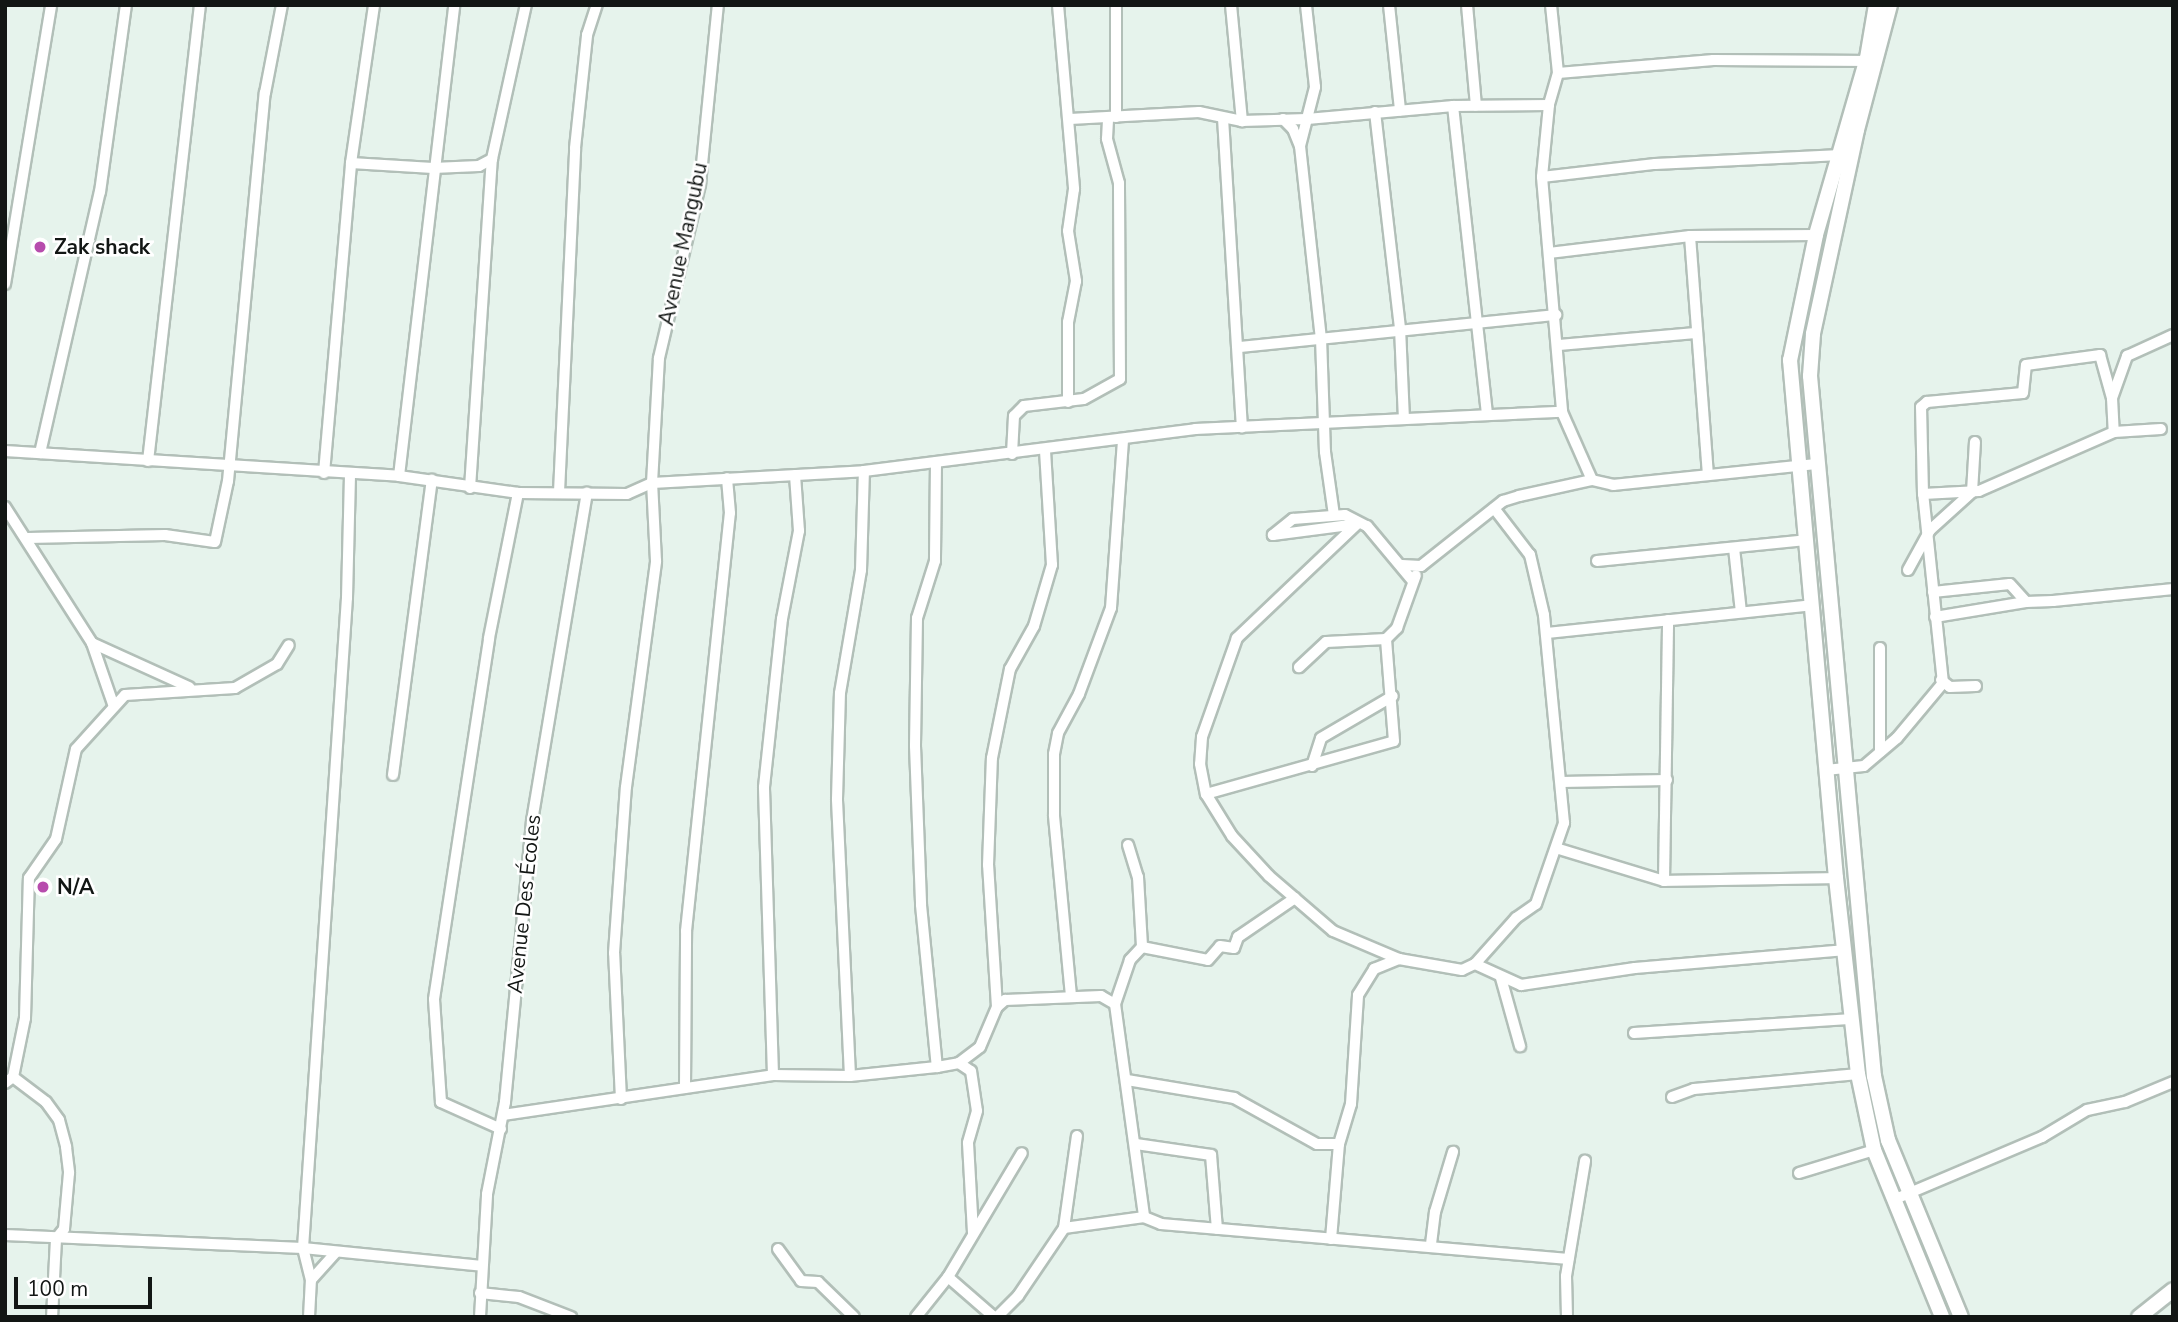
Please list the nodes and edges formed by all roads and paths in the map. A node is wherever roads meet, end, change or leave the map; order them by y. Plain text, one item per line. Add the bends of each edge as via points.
1 (51, 5) edge
2 (126, 5) edge
3 (200, 5) edge
4 (282, 5) edge
5 (374, 5) edge
6 (454, 5) edge
7 (526, 5) edge
8 (597, 5) edge
9 (718, 5) edge
10 (1058, 5) edge
11 (1116, 5) edge
12 (1231, 5) edge
13 (1306, 5) edge
14 (1389, 5) edge
15 (1467, 5) edge
16 (1551, 5) edge
17 (1876, 5) edge
18 (1890, 5) edge
19 (1871, 60) junction
20 (1558, 73) junction
21 (1549, 105) junction
22 (1453, 106) junction
23 (1476, 106) junction
24 (1400, 110) junction
25 (1375, 112) junction
26 (1112, 117) junction
27 (1223, 118) junction
28 (1070, 119) junction
29 (1283, 119) junction
30 (1307, 119) junction
31 (1242, 121) junction
32 (1300, 146) junction
33 (1841, 155) junction
34 (492, 159) junction
35 (351, 163) junction
36 (433, 168) junction
37 (1542, 177) junction
38 (1690, 236) junction
39 (1816, 236) junction
40 (1549, 253) junction
41 (5, 284) edge
42 (1556, 315) junction
43 (1479, 322) junction
44 (1400, 328) junction
45 (1695, 333) junction
46 (2173, 335) edge
47 (1321, 338) junction
48 (1559, 345) junction
49 (1240, 346) junction
50 (2112, 398) junction
51 (1068, 402) junction
52 (1562, 412) junction
53 (1487, 413) junction
54 (1404, 418) junction
55 (1326, 424) junction
56 (1242, 427) junction
57 (2161, 429) dead end
58 (2114, 432) junction
59 (1123, 440) junction
60 (1975, 442) dead end
61 (5, 451) edge
62 (1045, 451) junction
63 (40, 453) junction
64 (1013, 454) junction
65 (148, 460) junction
66 (936, 462) junction
67 (1815, 464) junction
68 (229, 466) junction
69 (1799, 466) junction
70 (864, 471) junction
71 (324, 473) junction
72 (1708, 474) junction
73 (350, 475) junction
74 (795, 475) junction
75 (399, 476) junction
76 (727, 478) junction
77 (432, 480) junction
78 (1592, 480) junction
79 (652, 483) junction
80 (470, 488) junction
81 (559, 492) junction
82 (1972, 492) junction
83 (518, 493) junction
84 (587, 493) junction
85 (1923, 494) junction
86 (5, 507) edge
87 (1494, 508) junction
88 (1334, 515) junction
89 (1928, 534) junction
90 (28, 538) junction
91 (1806, 540) junction
92 (1734, 548) junction
93 (1597, 561) dead end
94 (1402, 565) junction
95 (1421, 566) junction
96 (1908, 570) dead end
97 (1412, 580) junction
98 (2173, 589) edge
99 (1933, 592) junction
100 (2026, 602) junction
101 (1812, 605) junction
102 (1741, 612) junction
103 (1935, 617) junction
104 (1668, 620) junction
105 (1547, 633) junction
106 (1386, 639) junction
107 (92, 643) junction
108 (289, 645) dead end
109 (1880, 649) dead end
110 (1299, 667) dead end
111 (1941, 680) junction
112 (1976, 686) dead end
113 (191, 688) junction
114 (1393, 696) junction
115 (113, 704) junction
116 (1881, 752) junction
117 (1312, 766) junction
118 (1847, 768) junction
119 (1826, 770) junction
120 (393, 775) dead end
121 (1667, 780) junction
122 (1560, 782) junction
123 (1206, 794) junction
124 (1128, 845) dead end
125 (1559, 849) junction
126 (1836, 878) junction
127 (1664, 881) junction
128 (1295, 898) junction
129 (1142, 947) junction
130 (1843, 950) junction
131 (1399, 959) junction
132 (1475, 964) junction
133 (1502, 978) junction
134 (1071, 996) junction
135 (1115, 1004) junction
136 (997, 1007) junction
137 (1853, 1019) junction
138 (1634, 1033) dead end
139 (1520, 1046) dead end
140 (959, 1063) junction
141 (937, 1068) junction
142 (1858, 1074) junction
143 (773, 1075) junction
144 (850, 1076) junction
145 (9, 1080) edge
146 (1127, 1080) junction
147 (2173, 1082) edge
148 (685, 1088) junction
149 (1672, 1097) dead end
150 (621, 1099) junction
151 (503, 1115) junction
152 (501, 1129) junction
153 (1077, 1136) dead end
154 (1136, 1144) junction
155 (1339, 1144) junction
156 (1874, 1150) junction
157 (1452, 1152) dead end
158 (1022, 1153) dead end
159 (1585, 1161) dead end
160 (1800, 1173) dead end
161 (1909, 1194) junction
162 (1892, 1200) junction
163 (1144, 1217) junction
164 (1064, 1227) junction
165 (1217, 1229) junction
166 (973, 1233) junction
167 (5, 1235) edge
168 (56, 1239) junction
169 (1331, 1239) junction
170 (1431, 1244) junction
171 (303, 1248) junction
172 (778, 1249) dead end
173 (335, 1253) junction
174 (1569, 1259) junction
175 (482, 1266) junction
176 (947, 1277) junction
177 (311, 1280) junction
178 (2173, 1290) edge
179 (480, 1293) junction
180 (52, 1317) edge
181 (309, 1317) edge
182 (480, 1317) edge
183 (572, 1317) edge
184 (854, 1317) edge
185 (916, 1317) edge
186 (996, 1317) edge
187 (1567, 1317) edge
188 (1942, 1317) edge
189 (1961, 1317) edge
190 (2139, 1317) edge

1 - 41 street
2 - 63 street via 100,192
3 - 65 street
4 - 68 street via 265,93
5 - 35 street
6 - 36 street via 443,121
7 - 34 street
8 - 81 street via 587,35 575,148
9 - 79 street, Avenue Mangubu via 700,184 659,358
10 - 28 street
11 - 26 street
12 - 31 street
13 - 30 street via 1315,87
14 - 24 street
15 - 23 street
16 - 20 street
17 - 19 street
18 - 19 street
19 - 20 street via 1713,60
19 - 33 street
19 - 67 street via 1809,356
20 - 21 street
21 - 23 street
21 - 37 street
22 - 23 street
22 - 24 street
22 - 43 street
24 - 25 street
25 - 30 street
25 - 44 street
26 - 27 street via 1199,112
26 - 28 street
26 - 51 street via 1107,139 1119,183 1121,372 1116,384
27 - 31 street
27 - 49 street
28 - 51 street via 1074,189 1068,231 1076,281 1068,322
29 - 30 street
29 - 31 street
29 - 32 street
30 - 32 street
32 - 47 street
33 - 37 street via 1655,164
33 - 39 street
34 - 36 street via 478,166
34 - 80 street
35 - 36 street
35 - 71 street
36 - 75 street
37 - 40 street
38 - 39 street
38 - 40 street
38 - 45 street
39 - 69 street via 1790,360
40 - 42 street
42 - 43 street
42 - 48 street
43 - 44 street
43 - 53 street
44 - 47 street
44 - 54 street
45 - 48 street
45 - 72 street
46 - 50 street via 2127,356
47 - 49 street
47 - 55 street
48 - 52 street
49 - 56 street
50 - 58 street
50 - 85 street via 2103,358 2095,355 2026,365 2023,393 1927,402 1919,413
51 - 64 street via 1018,411
52 - 53 street
52 - 78 street
53 - 54 street
54 - 55 street
55 - 56 street
55 - 88 street via 1325,453
56 - 59 street
57 - 58 street
58 - 82 street via 2054,455 2012,480
59 - 62 street
59 - 134 street via 1111,608 1079,694 1058,733 1054,754 1054,815
60 - 82 street
61 - 63 street
62 - 64 street
62 - 136 street via 1052,565 1038,615 1010,669 992,758 988,865
63 - 65 street
64 - 66 street
65 - 68 street
66 - 70 street
66 - 141 street via 935,561 917,618 915,746 921,905
67 - 69 street
67 - 118 street
68 - 71 street
68 - 90 street via 215,542 165,536
69 - 72 street
69 - 91 street
70 - 74 street
70 - 144 street via 861,570 840,693 836,799
71 - 73 street
72 - 78 street via 1613,485
73 - 75 street
73 - 171 street
74 - 76 street
74 - 143 street via 799,531 782,619 764,787
75 - 77 street
76 - 79 street
76 - 148 street via 730,513 686,931
77 - 80 street
77 - 120 street
78 - 87 street via 1511,498
79 - 84 street via 627,494
79 - 150 street, Avenue Mangubu via 656,561 626,787 614,953
80 - 83 street
81 - 83 street
81 - 84 street
82 - 85 street
82 - 89 street
83 - 152 street via 486,652 434,999 441,1102
84 - 151 street, Avenue Des Écoles via 532,821
85 - 89 street
86 - 90 street
87 - 95 street
87 - 105 street via 1530,555
88 - 94 street via 1360,521
88 - 123 street via 1293,519 1273,535 1357,524 1237,638 1202,737 1200,764
89 - 96 street
89 - 99 street
90 - 107 street
91 - 92 street
91 - 101 street
92 - 93 street
92 - 102 street
94 - 95 street
94 - 97 street
95 - 97 street
97 - 106 street via 1397,628
98 - 100 street
99 - 100 street via 2010,584
99 - 103 street
100 - 103 street
101 - 102 street
101 - 119 street
102 - 104 street
103 - 111 street
104 - 105 street
104 - 121 street
105 - 122 street
106 - 110 street via 1326,642
106 - 114 street
107 - 113 street
107 - 115 street
108 - 113 street via 276,664 235,688
109 - 116 street
111 - 112 street via 1950,687
111 - 116 street via 1921,711
113 - 115 street via 137,690
114 - 117 street via 1321,738
114 - 117 street via 1394,741
115 - 145 street via 76,749 56,839 29,878 25,1018
116 - 118 street via 1864,766
117 - 123 street
118 - 119 street
118 - 161 street via 1874,1076 1888,1140
119 - 126 street
121 - 122 street
121 - 127 street
122 - 125 street via 1564,823
123 - 128 street via 1232,836
124 - 129 street via 1138,877
125 - 127 street
125 - 132 street via 1536,904 1516,918
126 - 127 street
126 - 130 street
128 - 129 street via 1238,937 1234,948 1220,946 1208,960
128 - 131 street via 1343,937
129 - 135 street via 1130,960
130 - 133 street via 1635,968 1521,985
130 - 137 street
131 - 132 street via 1462,970
131 - 155 street via 1374,969 1358,995 1351,1104
132 - 133 street
133 - 139 street
134 - 135 street via 1101,996
134 - 136 street via 1005,1000
135 - 146 street
136 - 140 street via 980,1047
137 - 138 street
137 - 142 street
140 - 141 street
140 - 166 street via 971,1071 977,1111 968,1143
141 - 144 street
142 - 149 street via 1694,1090
142 - 156 street
143 - 144 street
143 - 148 street
145 - 168 street via 46,1102 62,1134 69,1173 64,1229
146 - 154 street
146 - 155 street via 1196,1088 1234,1098 1317,1144
147 - 161 street via 2125,1102 2087,1110 2042,1138
148 - 150 street
150 - 151 street
151 - 152 street, Avenue Des Écoles
152 - 175 street, Avenue Des Écoles via 490,1171
153 - 164 street
154 - 163 street
154 - 165 street via 1211,1155
155 - 169 street
156 - 160 street
156 - 162 street
157 - 170 street
158 - 166 street
159 - 174 street
161 - 162 street
161 - 189 street
162 - 188 street
163 - 164 street
163 - 165 street via 1161,1224
164 - 186 street via 1018,1296
165 - 169 street
166 - 176 street
167 - 168 street
168 - 171 street
168 - 180 street
169 - 170 street
170 - 174 street
171 - 173 street
171 - 177 street
172 - 184 street via 801,1281 818,1282
173 - 175 street
173 - 177 street
174 - 187 street
175 - 179 street, Avenue Des Écoles
176 - 185 street
176 - 186 street
177 - 181 street
178 - 190 street
179 - 182 street, Avenue Des Écoles
179 - 183 street via 519,1297

